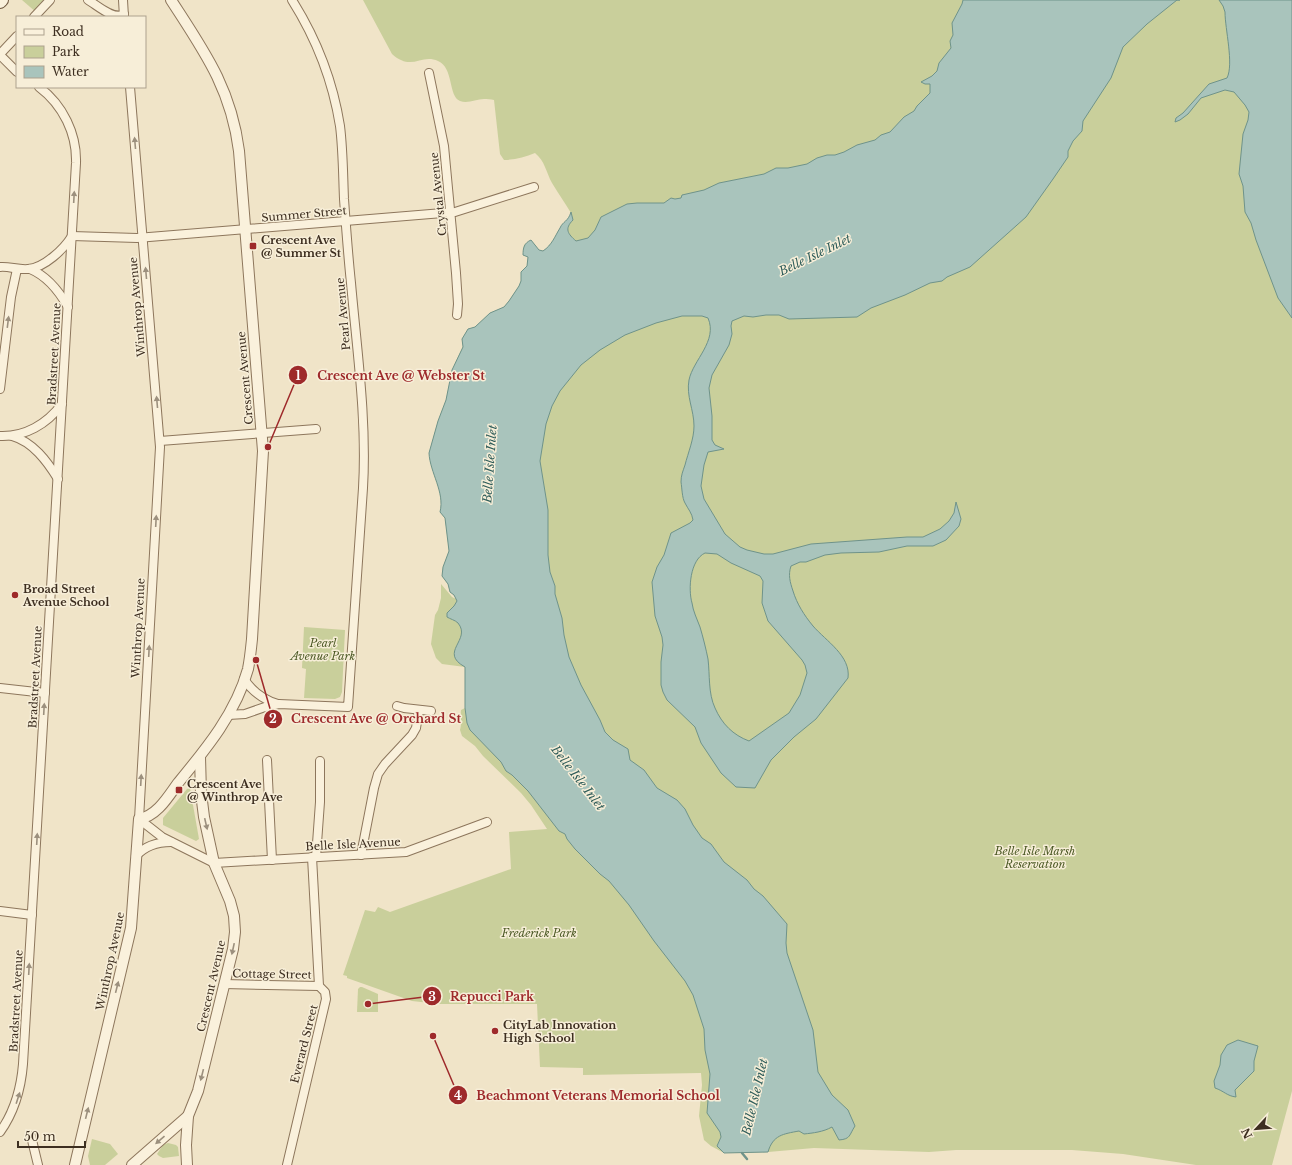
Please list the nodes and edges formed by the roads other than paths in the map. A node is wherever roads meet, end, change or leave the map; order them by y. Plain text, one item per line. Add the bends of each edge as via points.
1 (2, 0) edge
2 (50, 0) edge
3 (88, 0) edge
4 (123, 0) edge
5 (171, 0) edge
6 (292, 0) edge
7 (0, 2) edge
8 (35, 16) edge
9 (114, 16) edge
10 (124, 16) edge
11 (16, 37) edge
12 (0, 55) edge
13 (16, 71) edge
14 (429, 73) dead end
15 (40, 88) edge
16 (130, 88) edge
17 (534, 187) dead end
18 (451, 212) junction
19 (346, 221) junction
20 (246, 230) junction
21 (72, 236) junction
22 (143, 238) junction
23 (2, 266) edge
24 (17, 269) junction
25 (30, 269) junction
26 (68, 307) junction
27 (457, 315) dead end
28 (0, 389) edge
29 (62, 404) junction
30 (316, 429) dead end
31 (262, 433) junction
32 (0, 436) edge
33 (11, 436) junction
34 (160, 441) junction
35 (58, 479) junction
36 (244, 679) junction
37 (0, 688) edge
38 (45, 693) junction
39 (279, 704) junction
40 (397, 706) dead end
41 (419, 710) junction
42 (431, 710) dead end
43 (228, 715) junction
44 (200, 757) junction
45 (267, 760) dead end
46 (320, 761) dead end
47 (139, 819) junction
48 (487, 822) dead end
49 (172, 842) junction
50 (361, 855) junction
51 (136, 856) junction
52 (314, 857) junction
53 (272, 860) junction
54 (214, 863) junction
55 (0, 911) edge
56 (32, 915) junction
57 (224, 984) junction
58 (320, 986) junction
59 (188, 1116) junction
60 (0, 1132) edge
61 (31, 1136) dead end
62 (38, 1165) edge
63 (75, 1165) edge
64 (132, 1165) edge
65 (187, 1165) edge
66 (286, 1165) edge

1 - 7 main road
2 - 8 street
3 - 9 street
4 - 10 street
5 - 20 street, Crescent Avenue via 211,63 229,105 238,144
6 - 19 street, Pearl Avenue via 316,45 332,91 341,139
11 - 12 street
12 - 13 street
14 - 18 street, Crystal Avenue via 444,146
21 -> 15 street, Bradstreet Avenue via 76,158 73,137 62,111
22 -> 16 street, Winthrop Avenue
17 - 18 street, Summer Street
18 - 19 street, Summer Street
18 - 27 street, Crystal Avenue
19 - 20 street, Summer Street
19 - 39 street, Pearl Avenue via 364,453 348,707
20 - 22 street, Summer Street
20 - 31 street, Crescent Avenue
21 - 22 street, Summer Street
21 - 25 street via 55,256
21 - 26 street, Bradstreet Avenue
34 -> 22 street, Winthrop Avenue
23 - 24 street
24 - 25 street
28 -> 24 street
25 - 26 street via 48,281
26 - 29 street, Bradstreet Avenue
29 - 33 street via 52,416 38,426 25,433
29 - 35 street, Bradstreet Avenue
30 - 31 street
31 - 34 street
31 - 36 street, Crescent Avenue via 263,455 252,631 249,664
32 - 33 street
33 - 35 street via 24,441 35,450
47 -> 34 street, Winthrop Avenue
35 - 38 street, Bradstreet Avenue
36 - 39 street via 263,697
36 - 43 street, Crescent Avenue
37 - 38 street
56 -> 38 street, Bradstreet Avenue
39 - 43 street via 245,714
40 - 41 street
41 - 42 street
41 - 50 street via 412,735 378,774
43 - 44 street, Crescent Avenue
44 - 47 street, Crescent Avenue via 157,810
44 -> 54 street, Crescent Avenue via 201,801
45 - 53 street
46 - 52 street, Everard Street via 320,802
47 - 49 street
47 - 51 street, Winthrop Avenue
48 - 50 street, Belle Isle Avenue via 406,852
49 - 51 street via 152,845
49 - 54 street
50 - 52 street, Belle Isle Avenue
63 -> 51 street, Winthrop Avenue via 130,935
52 - 53 street, Belle Isle Avenue
52 - 58 street, Everard Street
53 - 54 street, Belle Isle Avenue
54 -> 57 street, Crescent Avenue via 230,901 235,924 234,941
55 - 56 street
60 -> 56 street, Bradstreet Avenue via 13,1111 21,1084
57 - 58 street, Cottage Street
57 -> 59 street, Crescent Avenue via 198,1091
58 - 66 street, Everard Street via 325,992 326,999
59 -> 64 street, Crescent Avenue
59 - 65 street, Crescent Avenue
61 - 62 street

